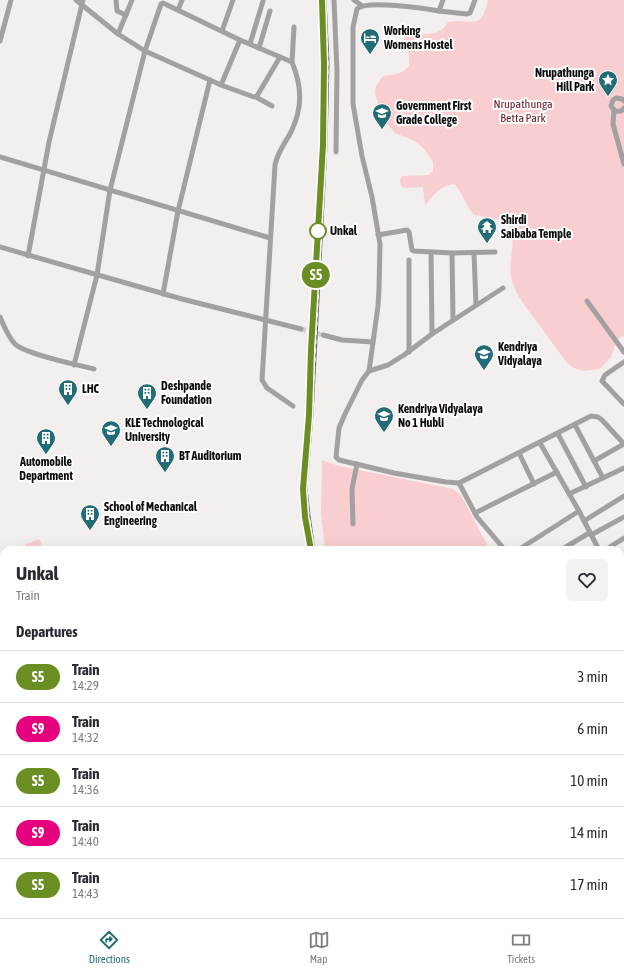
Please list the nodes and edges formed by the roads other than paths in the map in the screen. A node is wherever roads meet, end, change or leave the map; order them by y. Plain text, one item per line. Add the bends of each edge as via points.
1 (10, 0) edge
2 (116, 0) edge
3 (132, 0) edge
4 (182, 0) edge
5 (233, 0) edge
6 (334, 0) edge
7 (354, 0) edge
8 (443, 0) edge
9 (475, 0) edge
10 (80, 1) edge
11 (263, 1) edge
12 (390, 1) edge
13 (361, 5) junction
14 (178, 10) junction
15 (270, 11) dead end
16 (439, 11) junction
17 (126, 15) junction
18 (294, 26) dead end
19 (222, 31) junction
20 (1, 33) edge
21 (118, 34) junction
22 (0, 40) edge
23 (240, 40) junction
24 (250, 44) junction
25 (259, 48) junction
26 (145, 51) junction
27 (280, 57) junction
28 (292, 62) junction
29 (210, 80) junction
30 (221, 85) junction
31 (256, 97) junction
32 (624, 101) edge
33 (272, 106) dead end
34 (624, 108) edge
35 (614, 110) junction
36 (336, 152) dead end
37 (0, 157) edge
38 (624, 164) edge
39 (44, 170) junction
40 (110, 190) junction
41 (178, 211) junction
42 (378, 235) junction
43 (270, 238) junction
44 (0, 247) edge
45 (431, 252) junction
46 (495, 252) dead end
47 (452, 253) junction
48 (474, 253) junction
49 (28, 256) junction
50 (409, 260) dead end
51 (97, 275) junction
52 (502, 288) dead end
53 (163, 294) junction
54 (587, 301) dead end
55 (476, 305) junction
56 (0, 317) edge
57 (453, 320) junction
58 (266, 321) junction
59 (301, 330) tunnel mouth
60 (432, 334) junction
61 (323, 335) tunnel mouth
62 (373, 342) junction
63 (409, 352) junction
64 (624, 352) edge
65 (624, 362) edge
66 (74, 364) junction
67 (94, 369) dead end
68 (369, 371) junction
69 (624, 404) edge
70 (293, 406) dead end
71 (575, 425) junction
72 (558, 434) junction
73 (540, 443) junction
74 (624, 444) edge
75 (519, 453) junction
76 (594, 461) junction
77 (357, 464) junction
78 (624, 468) edge
79 (557, 472) junction
80 (603, 478) junction
81 (459, 483) junction
82 (534, 484) junction
83 (586, 486) junction
84 (569, 494) junction
85 (624, 496) edge
86 (579, 512) junction
87 (475, 513) junction
88 (624, 517) edge
89 (584, 521) junction
90 (353, 524) dead end
91 (590, 534) junction
92 (624, 538) edge
93 (502, 546) edge
94 (524, 546) edge
95 (568, 546) edge
96 (597, 546) edge
97 (611, 546) edge

1 - 20 street
2 - 17 street via 117,11
3 - 17 street
4 - 14 street
5 - 19 street
6 - 36 street via 337,71
7 - 13 street
8 - 16 street
9 - 16 street via 469,14
10 - 21 street
10 - 39 street
11 - 24 street
12 - 13 street
12 - 16 street
13 - 42 street via 356,9 353,27 353,104
14 - 19 street
14 - 26 street via 161,3
15 - 25 street
17 - 21 street
18 - 28 street
19 - 23 street
20 - 22 street
21 - 26 street
23 - 24 street
23 - 30 street
24 - 25 street
25 - 27 street
26 - 29 street
26 - 40 street
27 - 28 street
27 - 31 street
28 - 43 street via 297,76 300,104 291,131 276,160
29 - 30 street
29 - 41 street
30 - 31 street
31 - 33 street
32 - 35 street via 614,99 611,106
34 - 35 street via 621,111
35 - 38 street via 613,124
37 - 39 street
39 - 40 street
39 - 49 street
40 - 41 street
40 - 51 street
41 - 43 street
41 - 53 street
42 - 45 street via 407,230 412,250
42 - 62 street via 379,300
43 - 58 street
44 - 49 street
45 - 47 street
45 - 60 street
46 - 48 street
47 - 48 street
47 - 57 street
48 - 55 street
49 - 51 street
50 - 63 street
51 - 53 street
51 - 66 street
52 - 55 street
53 - 58 street
54 - 64 street
55 - 57 street
56 - 66 street via 11,340 22,350
57 - 60 street
58 - 59 street
58 - 70 street via 263,382 267,388
60 - 63 street
61 - 62 street via 342,340
62 - 68 street
63 - 68 street via 388,365
65 - 69 street via 605,374 602,381
66 - 67 street
68 - 77 street via 345,414 336,444 336,458
71 - 72 street
71 - 74 street via 591,416 598,417
71 - 76 street
72 - 73 street
72 - 83 street
73 - 75 street
73 - 79 street
74 - 76 street
75 - 81 street
75 - 82 street
76 - 80 street
77 - 81 street
77 - 90 street via 352,489
78 - 80 street
79 - 82 street
79 - 84 street
80 - 83 street
81 - 87 street
82 - 87 street
83 - 84 street
84 - 86 street
85 - 89 street
86 - 89 street
86 - 94 street
87 - 93 street
88 - 91 street
89 - 91 street
91 - 95 street
91 - 96 street
92 - 97 street

